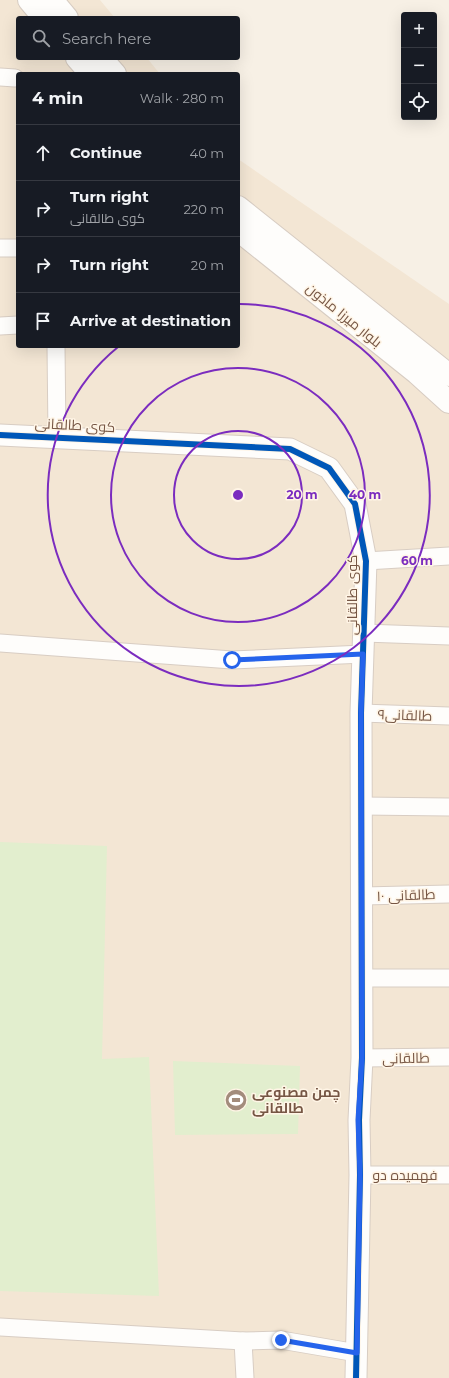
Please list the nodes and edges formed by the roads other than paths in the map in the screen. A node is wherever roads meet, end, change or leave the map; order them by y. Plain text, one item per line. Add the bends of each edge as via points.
1 (29, 0) edge
2 (52, 0) edge
3 (42, 16) edge
4 (65, 16) edge
5 (79, 60) edge
6 (103, 60) edge
7 (88, 72) edge
8 (113, 72) edge
9 (240, 209) edge
10 (240, 232) edge
11 (0, 248) edge
12 (16, 248) edge
13 (16, 325) edge
14 (0, 326) edge
15 (56, 348) edge
16 (449, 375) edge
17 (449, 402) edge
18 (0, 435) edge
19 (57, 436) junction
20 (449, 556) edge
21 (366, 560) junction
22 (364, 633) junction
23 (449, 636) edge
24 (0, 643) edge
25 (363, 654) junction
26 (361, 713) junction
27 (449, 716) edge
28 (362, 806) junction
29 (449, 807) edge
30 (449, 894) edge
31 (362, 896) junction
32 (362, 978) junction
33 (449, 978) edge
34 (449, 1057) edge
35 (362, 1058) junction
36 (360, 1175) junction
37 (449, 1175) edge
38 (0, 1327) edge
39 (243, 1341) junction
40 (357, 1353) junction
41 (245, 1378) edge
42 (356, 1378) edge

1 - 3 main road
2 - 4 main road
5 - 7 main road
6 - 8 main road
9 - 16 main road, بلوار میرزا ماذون
10 - 17 main road, بلوار میرزا ماذون via 417,373
11 - 12 street
13 - 14 street
15 - 19 street
18 - 19 street, کوی طالقانی
19 - 21 street, کوی طالقانی via 290,448 329,468 355,504
20 - 21 street
21 - 22 street, کوی طالقانی
22 - 23 street
22 - 25 street, کوی طالقانی
24 - 25 street via 232,660
25 - 26 street, کوی طالقانی
26 - 27 street, طالقانی۹
26 - 28 street, کوی طالقانی
28 - 29 street
28 - 31 street, کوی طالقانی
30 - 31 street, طالقانی ۱۰
31 - 32 street, کوی طالقانی
32 - 33 street
32 - 35 street, کوی طالقانی
34 - 35 street, طالقانی
35 - 36 street, کوی طالقانی via 358,1120
36 - 37 street, فهمیده دو
36 - 40 street, کوی طالقانی
38 - 39 street
39 - 40 street via 281,1340
39 - 41 street
40 - 42 street, کوی طالقانی

